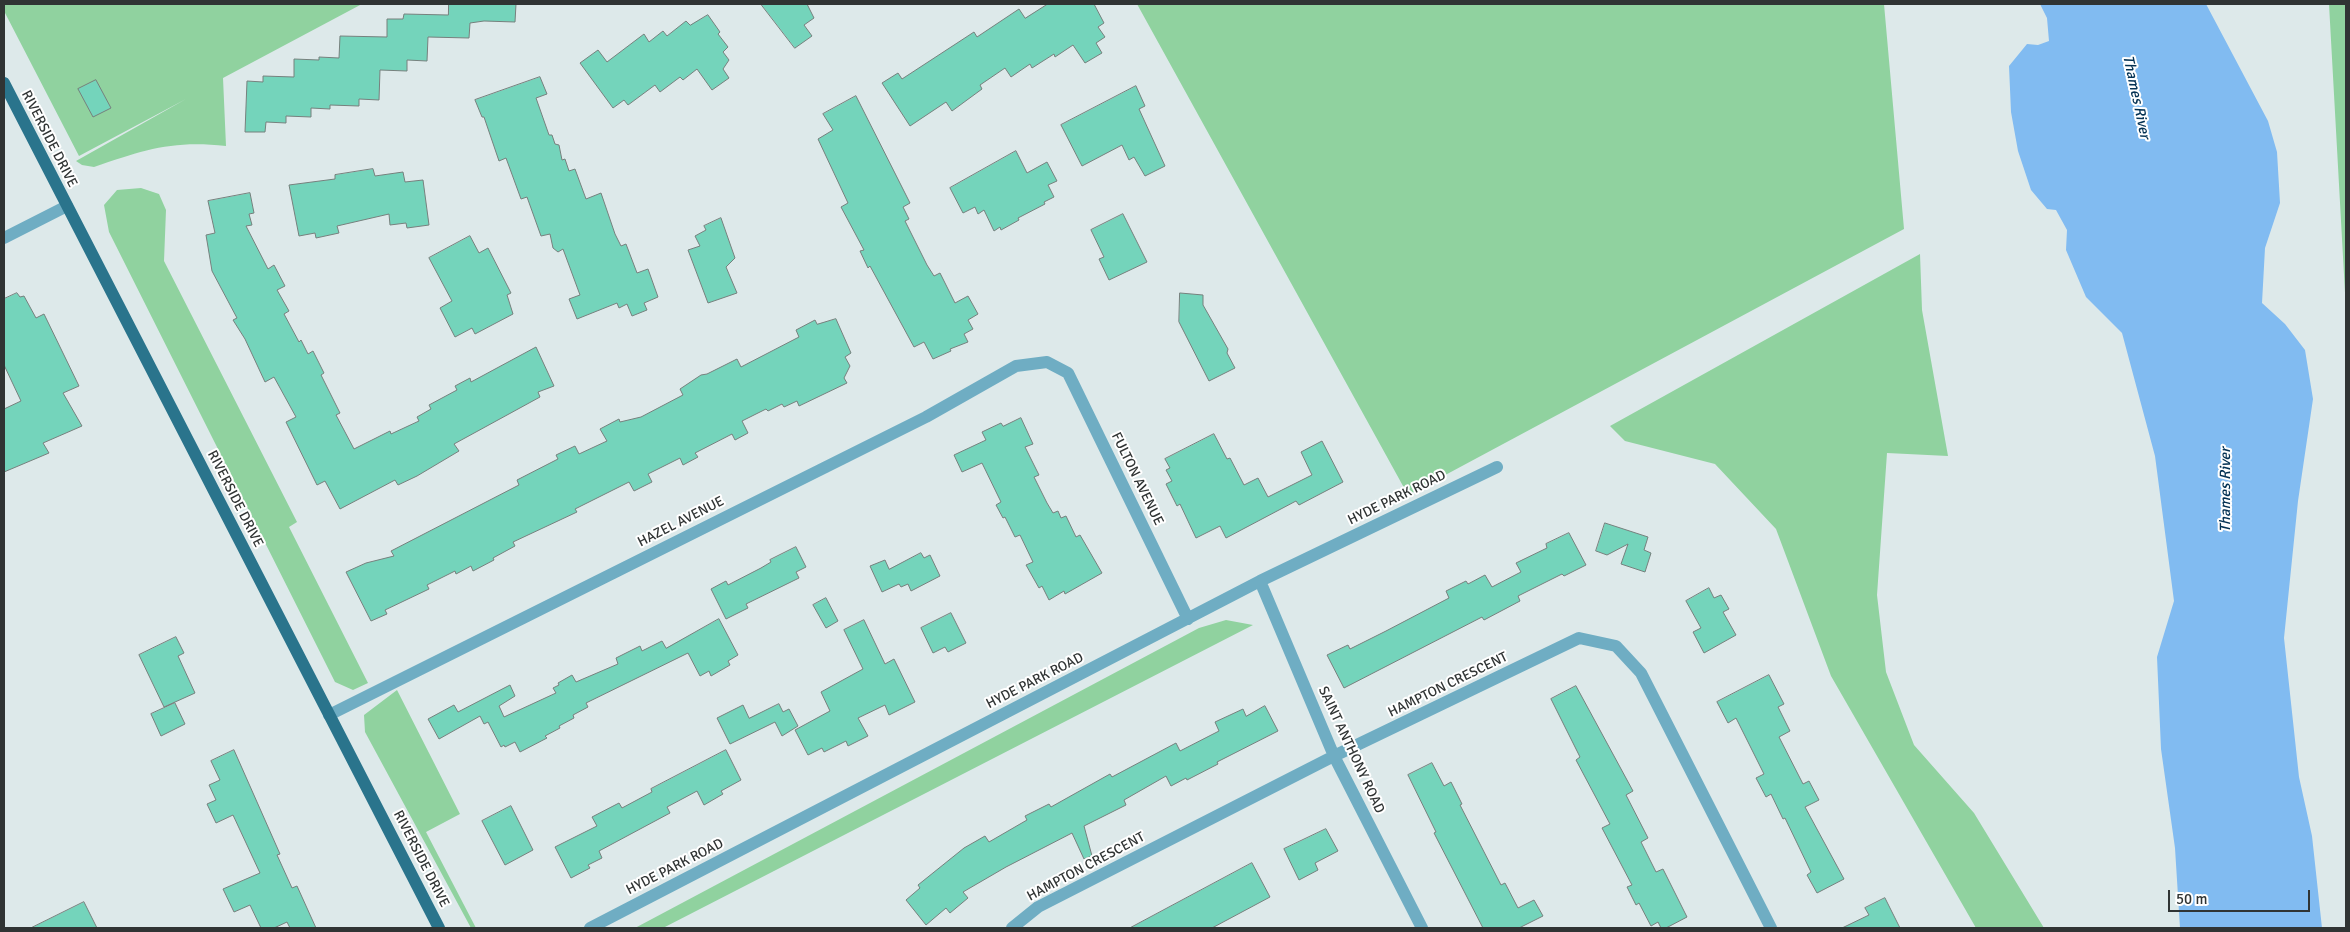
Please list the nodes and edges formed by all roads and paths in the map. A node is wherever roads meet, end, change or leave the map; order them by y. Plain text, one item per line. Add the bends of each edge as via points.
1 (4, 84) edge
2 (67, 206) junction
3 (4, 238) edge
4 (1047, 362) joint
5 (1497, 467) dead end
6 (1260, 581) junction
7 (1188, 619) junction
8 (329, 715) junction
9 (1334, 756) junction
10 (440, 928) edge
11 (590, 928) edge
12 (1012, 928) edge
13 (1422, 928) edge
14 (1771, 928) edge

1 - 2 main road, RIVERSIDE DRIVE
2 - 3 street
2 - 8 main road, RIVERSIDE DRIVE
4 - 7 street, FULTON AVENUE via 1068,373
4 - 8 street, HAZEL AVENUE via 1016,366 926,417
5 - 6 street, HYDE PARK ROAD
6 - 7 street, HYDE PARK ROAD
6 - 9 street, SAINT ANTHONY ROAD
7 - 11 street, HYDE PARK ROAD
8 - 10 main road, RIVERSIDE DRIVE
9 - 12 street, HAMPTON CRESCENT via 1038,907
9 - 13 street, SAINT ANTHONY ROAD
9 - 14 street, HAMPTON CRESCENT via 1578,638 1616,646 1641,673

